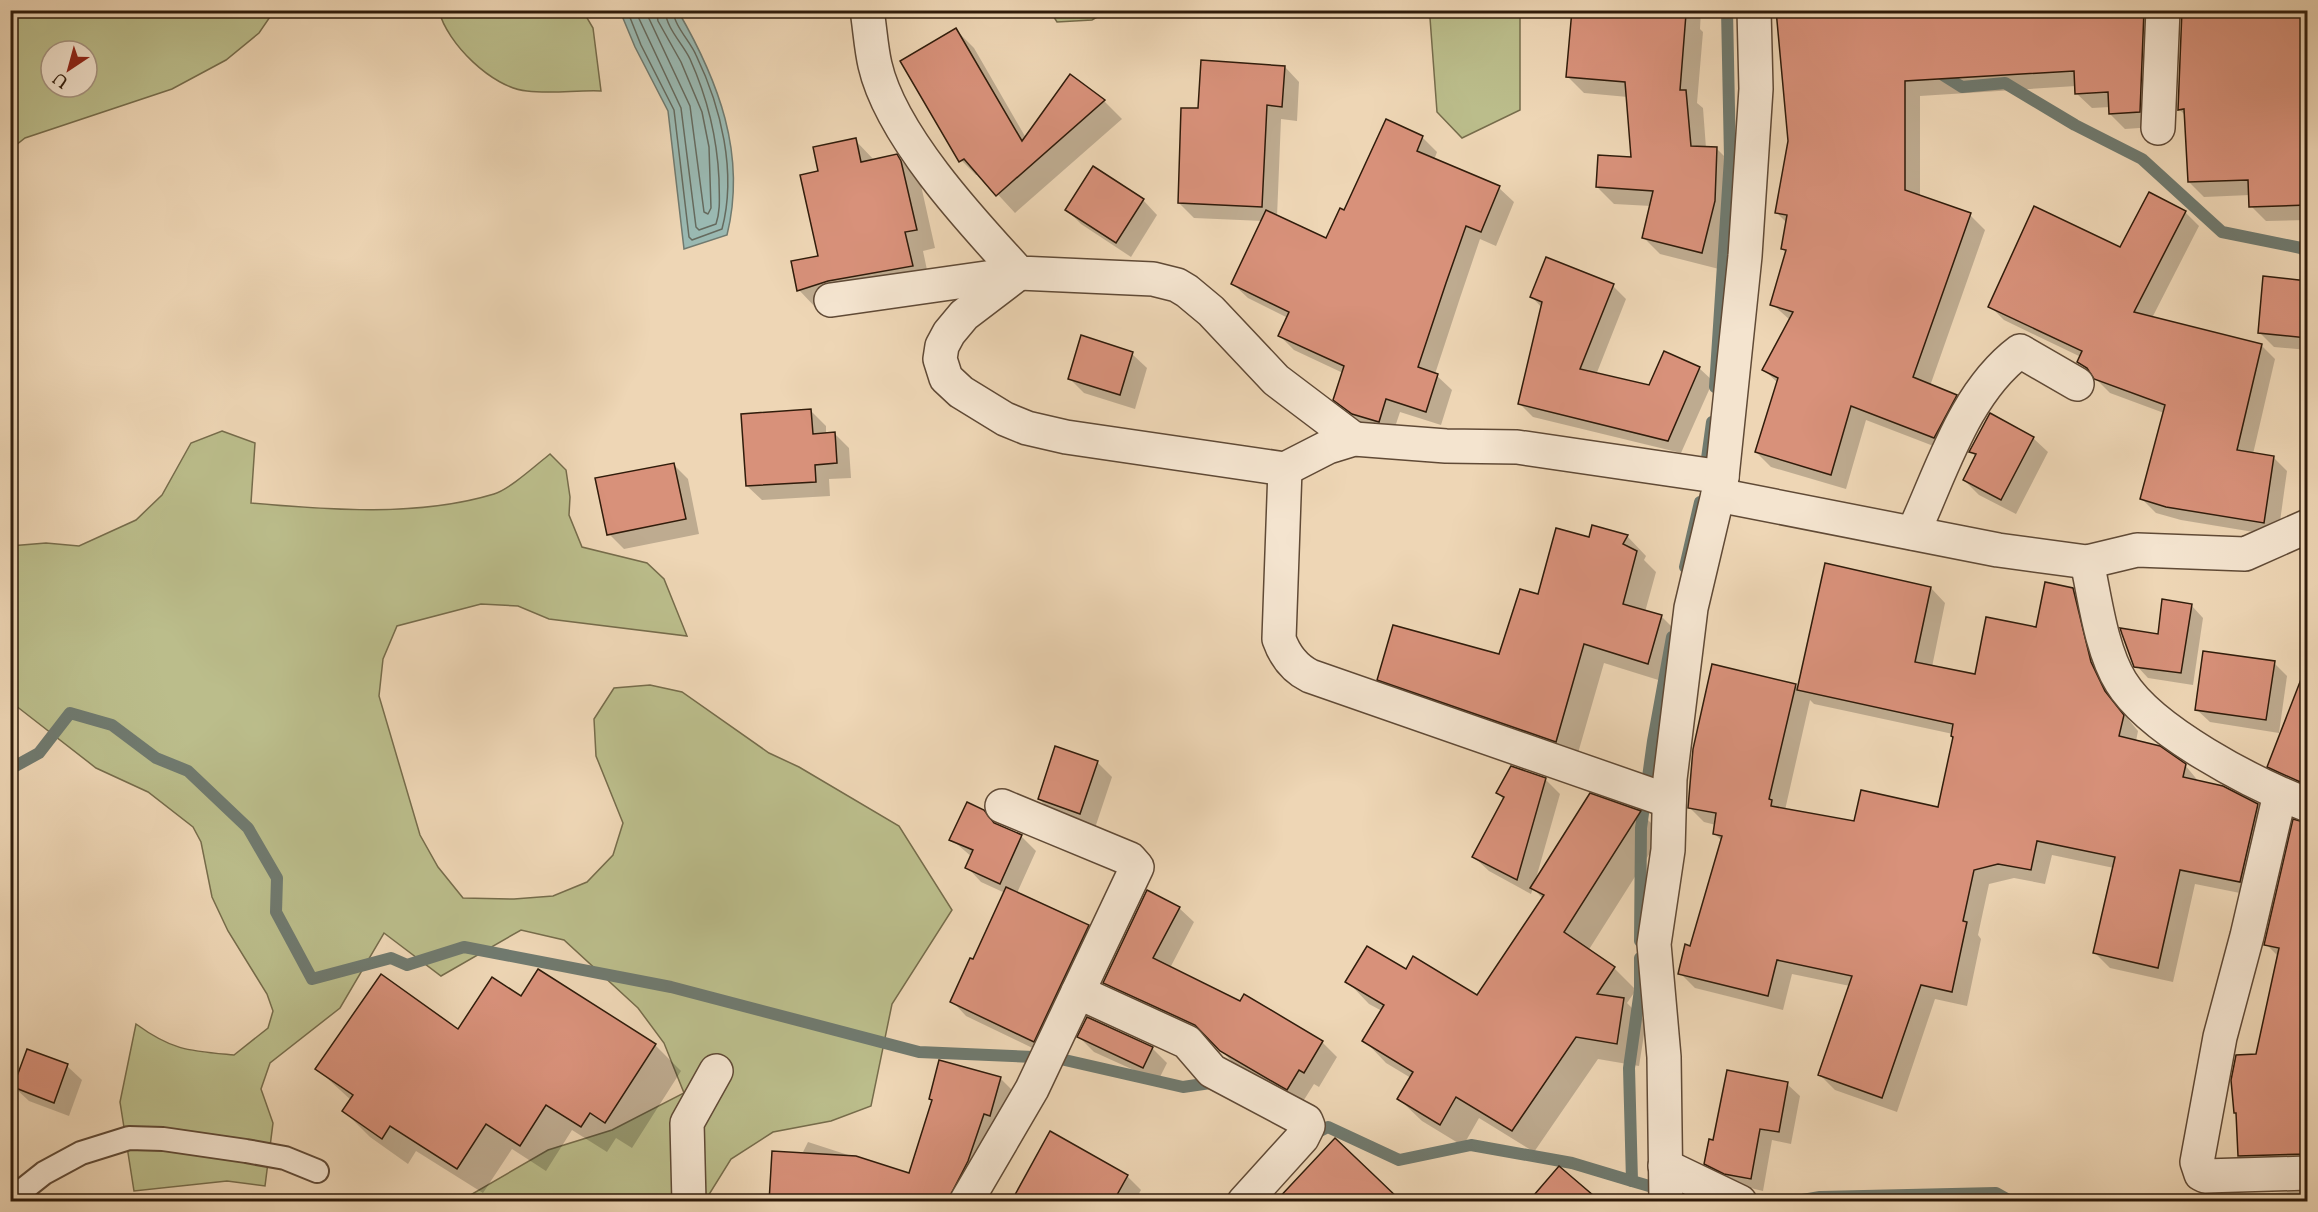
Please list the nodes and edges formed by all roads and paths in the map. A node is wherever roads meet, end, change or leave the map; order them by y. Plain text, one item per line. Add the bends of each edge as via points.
1 (867, 10) edge
2 (1754, 10) edge
3 (2163, 10) edge
4 (2158, 128) dead end
5 (1019, 273) junction
6 (831, 300) dead end
7 (2077, 384) dead end
8 (1354, 439) junction
9 (1285, 469) junction
10 (1711, 480) junction
11 (2307, 526) edge
12 (1913, 533) junction
13 (2087, 562) junction
14 (1651, 795) junction
15 (2294, 799) edge
16 (1002, 806) dead end
17 (1072, 1006) junction
18 (716, 1071) dead end
19 (317, 1171) dead end
20 (2307, 1173) edge
21 (1666, 1182) edge
22 (10, 1200) edge
23 (1738, 1201) edge
24 (688, 1202) edge
25 (966, 1202) edge
26 (1244, 1202) edge

1 - 5 street via 875,67 891,105 938,179
2 - 10 street via 1756,89 1745,256
3 - 4 street
5 - 6 street
5 - 8 street via 1153,279 1177,285 1210,311 1276,380
5 - 9 street via 964,315 942,346 941,368 961,392 1005,419 1066,437
7 - 12 street via 2020,351 2002,365 1966,413
8 - 9 street via 1328,447
8 - 10 street via 1518,447
9 - 14 street via 1278,639 1297,668
10 - 12 street
10 - 14 street via 1691,608
11 - 13 street via 2245,554 2137,550
12 - 13 street
13 - 15 street via 2105,641 2120,681 2148,713 2184,740
14 - 21 street via 1668,850 1654,944 1664,1057
15 - 20 street via 2247,936 2220,1037 2197,1162 2205,1176
16 - 17 street via 1136,864
17 - 25 street via 1032,1089
17 - 26 street via 1187,1042 1212,1071 1306,1121 1305,1134
18 - 24 street via 687,1123
19 - 22 lane via 285,1158 246,1150 129,1138 81,1153 44,1173
21 - 23 street

